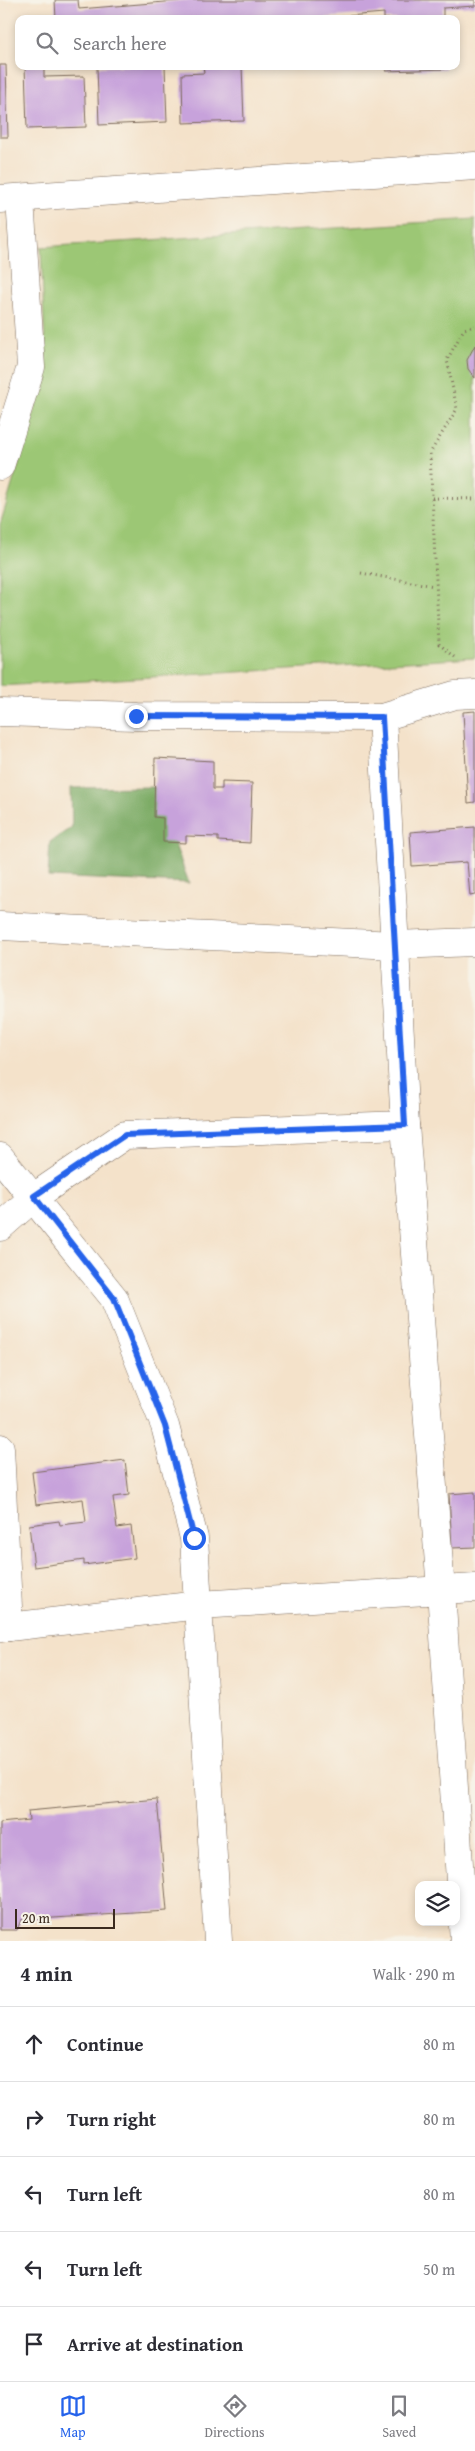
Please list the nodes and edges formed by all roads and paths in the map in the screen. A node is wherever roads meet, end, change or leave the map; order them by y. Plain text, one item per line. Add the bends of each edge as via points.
1 (475, 166) edge
2 (10, 199) edge
3 (475, 326) edge
4 (0, 466) edge
5 (432, 498) junction
6 (475, 499) edge
7 (361, 573) dead end
8 (434, 586) junction
9 (455, 657) dead end
10 (475, 694) edge
11 (0, 712) edge
12 (382, 717) junction
13 (0, 926) edge
14 (475, 942) edge
15 (396, 945) junction
16 (405, 1125) junction
17 (0, 1157) edge
18 (34, 1196) junction
19 (0, 1226) edge
20 (0, 1448) edge
21 (475, 1588) edge
22 (441, 1590) junction
23 (199, 1605) junction
24 (4, 1628) edge
25 (464, 1777) edge
26 (218, 1941) edge
27 (464, 1941) edge

1 - 2 street
2 - 4 street via 31,367
3 - 5 path via 464,329 447,360 457,409 430,453
5 - 6 path
5 - 8 path
7 - 8 path
8 - 9 path via 439,644
10 - 12 street via 455,695
11 - 12 street
12 - 15 street
13 - 15 street
14 - 15 street
15 - 16 street
16 - 18 street via 125,1135
16 - 22 street
17 - 18 street
18 - 19 street
18 - 23 street via 118,1307 165,1426 194,1538
20 - 24 street
21 - 22 street
22 - 23 street
22 - 25 street
23 - 24 street
23 - 26 street
25 - 27 street

